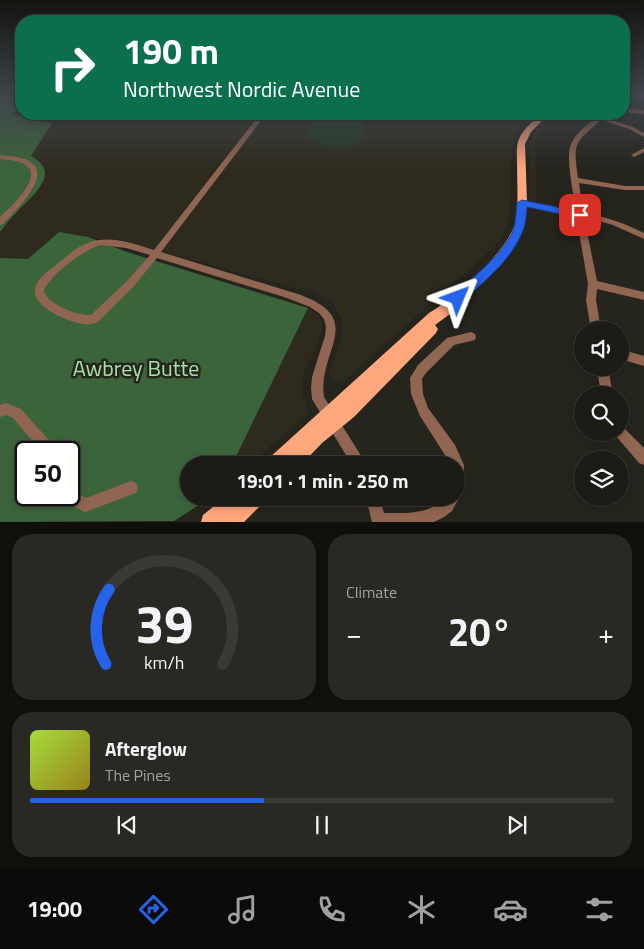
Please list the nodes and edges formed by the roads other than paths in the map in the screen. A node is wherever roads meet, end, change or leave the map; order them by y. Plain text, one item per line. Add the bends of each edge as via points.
1 (258, 120) edge
2 (538, 120) edge
3 (597, 120) edge
4 (613, 120) edge
5 (644, 135) edge
6 (644, 150) edge
7 (634, 155) dead end
8 (0, 157) edge
9 (576, 180) junction
10 (644, 188) edge
11 (522, 203) junction
12 (580, 215) junction
13 (0, 222) edge
14 (644, 236) edge
15 (156, 254) junction
16 (593, 284) junction
17 (644, 296) edge
18 (595, 321) edge
19 (471, 337) dead end
20 (629, 357) edge
21 (644, 361) edge
22 (0, 411) edge
23 (330, 419) junction
24 (41, 441) edge
25 (628, 441) edge
26 (285, 456) edge
27 (297, 456) edge
28 (354, 456) edge
29 (453, 456) edge
30 (644, 458) edge
31 (131, 488) dead end
32 (80, 502) edge
33 (228, 506) edge
34 (247, 506) edge
35 (375, 506) edge
36 (448, 506) edge
37 (380, 521) edge
38 (210, 522) edge
39 (230, 522) edge

1 - 15 street
2 - 11 main road via 529,127 521,144
3 - 9 street via 573,145
4 - 5 street
6 - 7 street
8 - 13 street via 29,163 35,179 27,194
9 - 10 street
9 - 12 street
11 - 12 street
11 - 23 main road via 518,229 497,262 446,310 439,321
12 - 14 street via 624,226
12 - 16 street
15 - 15 street via 94,319 84,321 48,307 40,299 42,284 51,274 94,244 119,244
15 - 23 street via 299,299 326,313 331,327 330,339 315,387
16 - 17 street
16 - 18 street
19 - 29 street via 452,341 416,378 417,394 424,412
20 - 21 street
22 - 24 street via 6,409 17,413
23 - 26 main road
23 - 27 main road
23 - 28 street
25 - 30 street
31 - 32 street via 85,505
33 - 38 main road
34 - 39 main road
35 - 37 street
36 - 37 street via 440,514 411,520

